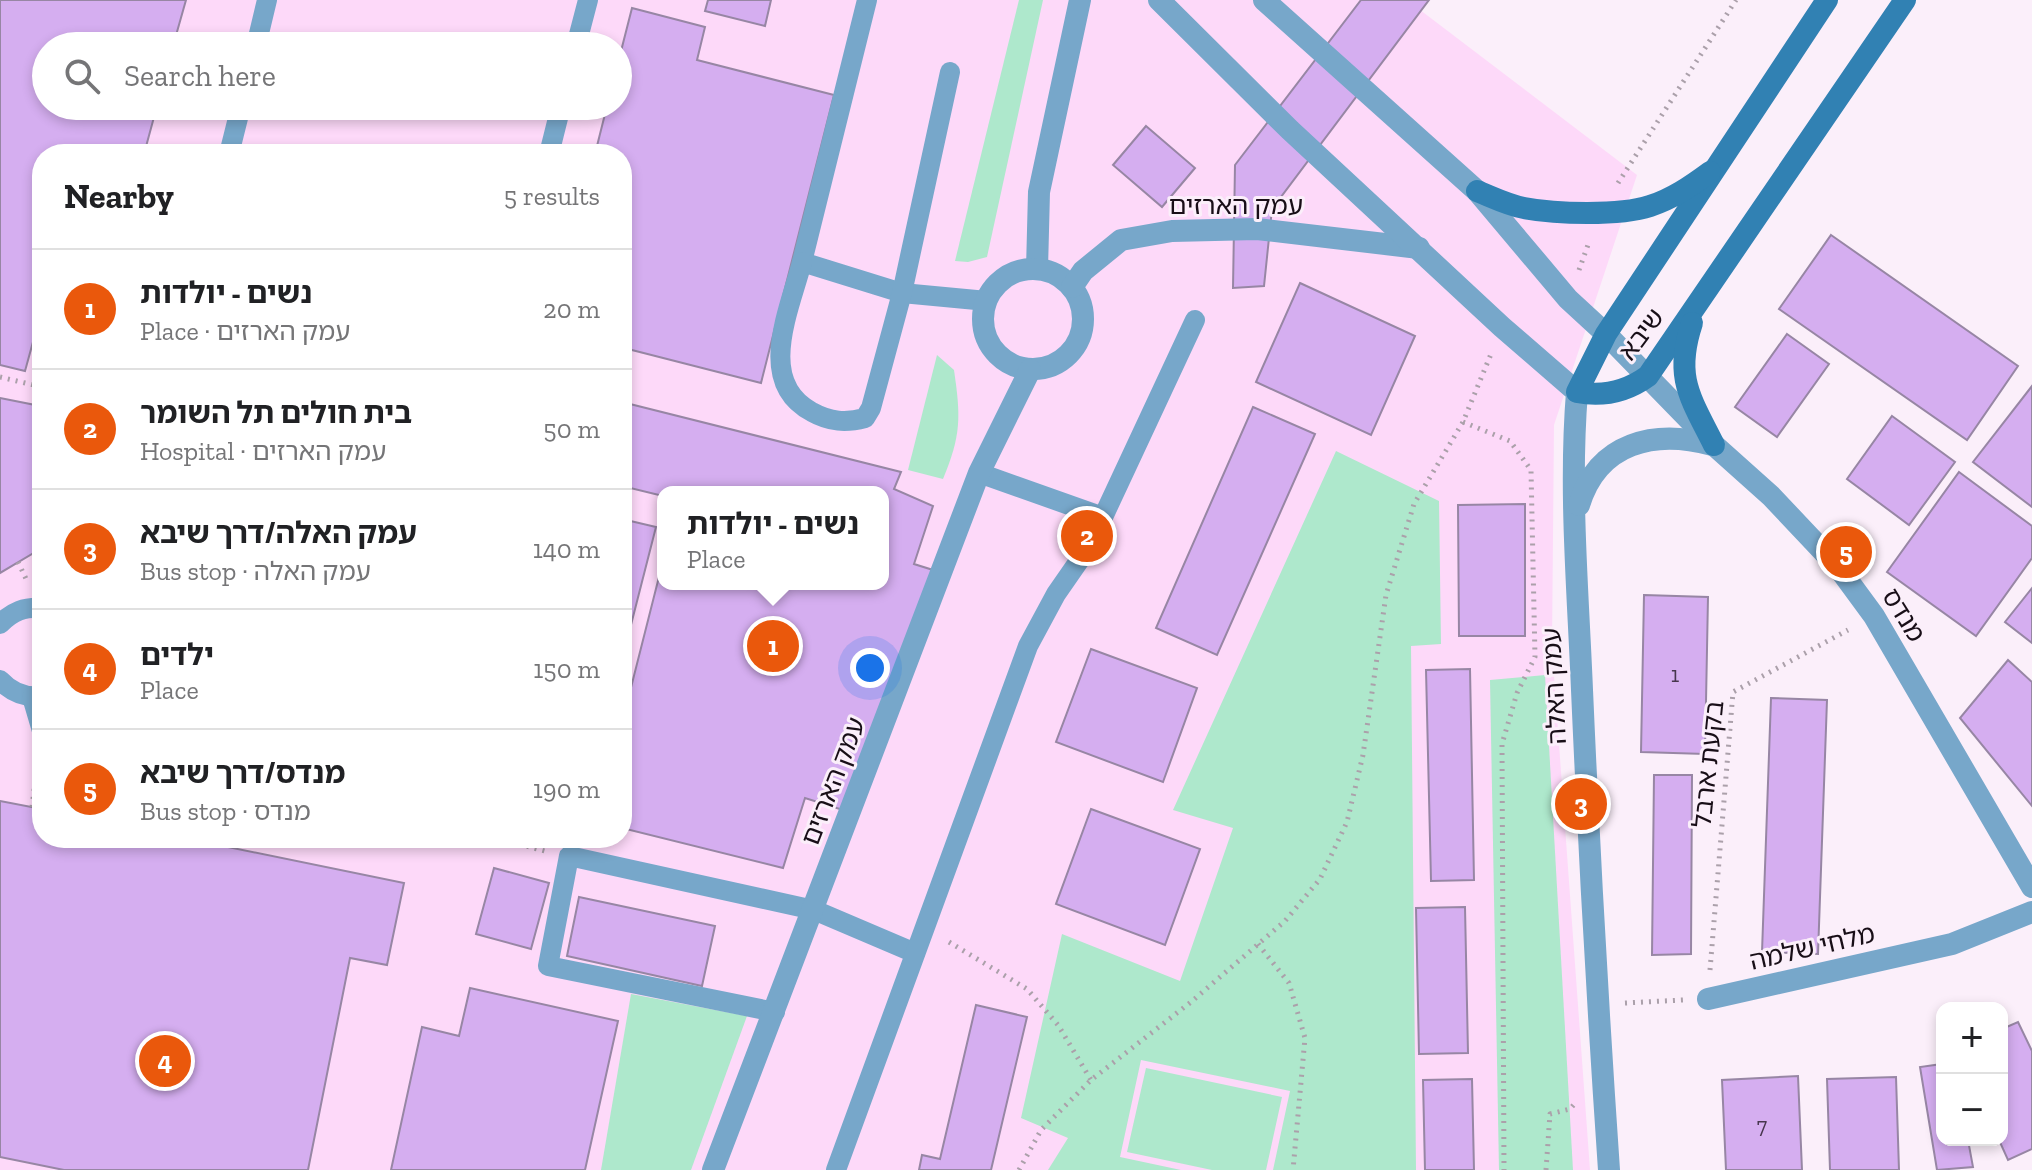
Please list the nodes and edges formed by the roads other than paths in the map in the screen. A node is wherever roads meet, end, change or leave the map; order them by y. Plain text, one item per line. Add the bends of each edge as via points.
1 (267, 0) edge
2 (588, 0) edge
3 (867, 0) edge
4 (1080, 0) edge
5 (1159, 0) edge
6 (1264, 0) edge
7 (1827, 0) edge
8 (1905, 0) edge
9 (259, 32) edge
10 (580, 32) edge
11 (950, 72) dead end
12 (238, 120) edge
13 (558, 120) edge
14 (232, 144) edge
15 (552, 144) edge
16 (1720, 164) junction
17 (1477, 191) junction
18 (1419, 248) junction
19 (802, 262) junction
20 (1037, 269) junction
21 (1072, 287) junction
22 (902, 293) junction
23 (987, 301) junction
24 (1699, 301) junction
25 (1195, 320) dead end
26 (1606, 334) junction
27 (1030, 370) junction
28 (1648, 376) junction
29 (1577, 392) junction
30 (1714, 445) junction
31 (979, 473) junction
32 (1103, 517) junction
33 (1574, 522) junction
34 (32, 607) edge
35 (0, 624) edge
36 (0, 680) edge
37 (32, 696) edge
38 (2032, 887) edge
39 (814, 910) junction
40 (2032, 912) edge
41 (915, 953) junction
42 (1708, 999) road end
43 (775, 1012) junction
44 (713, 1170) edge
45 (836, 1170) edge
46 (1609, 1170) edge

1 - 9 lane
2 - 10 lane
3 - 19 lane
4 - 20 street via 1039,192
5 - 18 street
6 - 17 street, מנדס
7 - 16 main road, שיבא
8 - 24 main road, שיבא
11 - 22 lane
12 - 14 lane
13 - 15 lane
16 - 17 main road via 1672,197 1647,207 1559,212 1522,208
16 - 26 main road, שיבא
17 - 26 street, מנדס via 1568,299
18 - 21 street, עמק הארזים via 1257,229 1172,231 1121,240
18 - 29 street
19 - 22 lane
19 - 22 lane via 779,353 780,370 803,408 822,418 848,423 865,418
20 - 21 street
20 - 23 street via 1007,277
21 - 27 street via 1080,302 1081,334 1062,361
22 - 23 lane
23 - 27 street via 984,332 991,347 1008,362
24 - 28 main road, שיבא
24 - 30 main road via 1683,367 1687,392
25 - 32 lane
26 - 28 street, מנדס
26 - 29 main road, שיבא
27 - 31 street, עמק הארזים
28 - 29 main road, שיבא via 1617,392
28 - 30 street, מנדס
29 - 33 street, עמק האלה
30 - 33 street via 1670,437 1626,448 1591,477
30 - 38 street, מנדס via 1838,567 1874,616
31 - 32 lane
31 - 39 street, עמק הארזים
32 - 41 lane via 1028,646
33 - 46 street, עמק האלה
34 - 35 lane
36 - 37 lane via 14,692
39 - 41 lane
39 - 43 street, עמק הארזים
39 - 43 lane via 569,856 548,966
40 - 42 street, מלחי שלמה via 1952,944
41 - 45 lane
43 - 44 street, עמק הארזים

